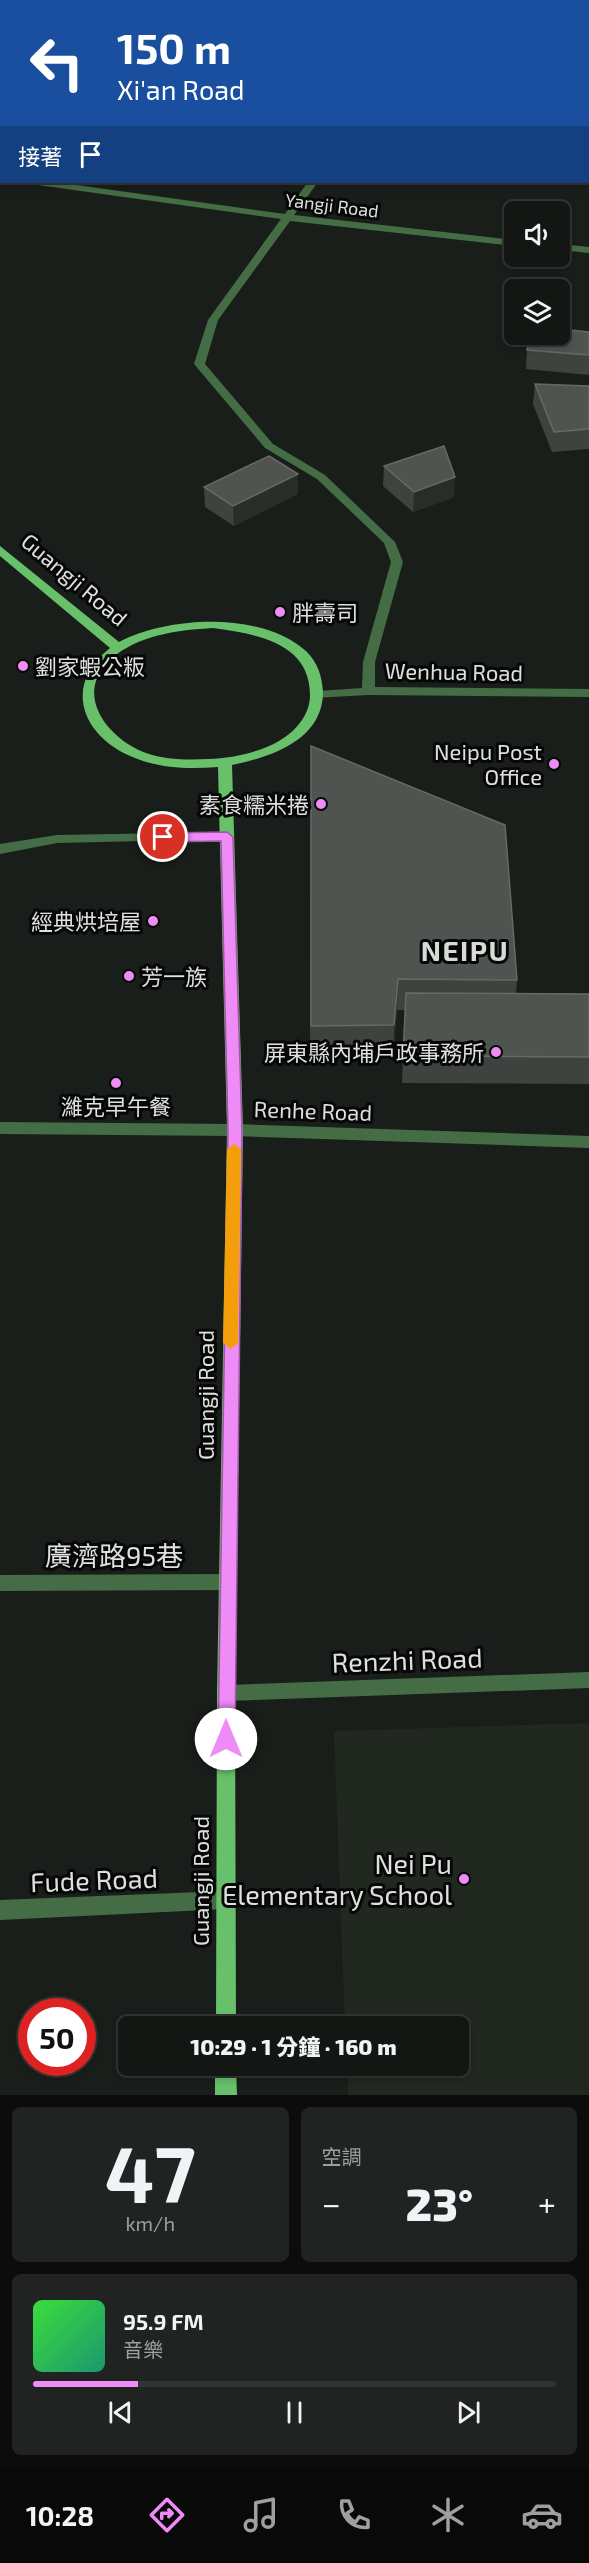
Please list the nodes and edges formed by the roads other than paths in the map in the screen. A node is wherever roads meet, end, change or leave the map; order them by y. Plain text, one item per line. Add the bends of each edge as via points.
1 (46, 183) edge
2 (312, 183) edge
3 (286, 217) junction
4 (504, 242) edge
5 (570, 248) edge
6 (589, 250) edge
7 (0, 550) edge
8 (118, 648) junction
9 (368, 691) junction
10 (589, 693) edge
11 (320, 695) junction
12 (225, 764) junction
13 (227, 837) junction
14 (0, 849) edge
15 (0, 1128) edge
16 (235, 1130) junction
17 (589, 1142) edge
18 (229, 1582) junction
19 (0, 1583) edge
20 (589, 1680) edge
21 (226, 1693) junction
22 (226, 1900) junction
23 (0, 1910) edge
24 (226, 2016) edge
25 (226, 2076) edge
26 (226, 2095) edge

1 - 3 street, Yangji Road
2 - 3 street
3 - 4 street, Yangji Road
3 - 9 street via 213,320 199,364 269,446 321,477 389,542 397,562 369,662
5 - 6 street
7 - 8 main road, Guangji Road
8 - 11 main road via 146,634 178,626 213,624 247,629 278,639 301,654 315,674
8 - 12 main road via 96,669 86,693 91,718 111,740 142,756 182,764
9 - 10 street, Wenhua Road
9 - 11 street, Wenhua Road
11 - 12 main road via 311,718 291,739 262,755
12 - 13 main road, Guangji Road
13 - 14 street via 57,839
13 - 16 main road, Guangji Road
15 - 16 street, Renhe Road
16 - 17 street, Renhe Road
16 - 18 main road, Guangji Road
18 - 19 street, 廣濟路95巷
18 - 21 main road, Guangji Road
20 - 21 street, Renzhi Road
21 - 22 main road, Guangji Road
22 - 23 street, Fude Road
22 - 24 main road, Guangji Road
25 - 26 main road

